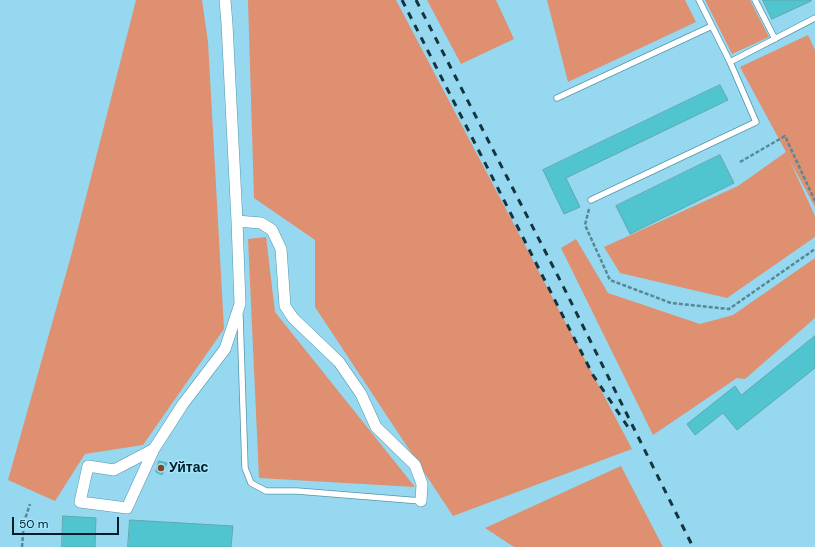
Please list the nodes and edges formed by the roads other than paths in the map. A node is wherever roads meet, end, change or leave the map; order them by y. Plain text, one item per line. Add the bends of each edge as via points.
1 (225, 0) edge
2 (699, 0) edge
3 (755, 0) edge
4 (815, 18) edge
5 (712, 26) junction
6 (775, 39) junction
7 (730, 62) junction
8 (557, 98) dead end
9 (590, 200) road end
10 (237, 221) junction
11 (240, 304) junction
12 (154, 449) junction
13 (421, 501) joint

1 - 10 street
2 - 5 lane
3 - 6 lane
4 - 6 lane
5 - 7 lane
5 - 8 lane
6 - 7 lane
7 - 9 lane via 756,122
10 - 11 street
10 - 13 street via 261,223 272,230 281,249 285,306 293,318 339,362 361,394 376,427 415,465 422,484
11 - 12 street via 225,349 183,404
11 - 13 lane via 245,468 251,483 266,491
12 - 12 street via 114,470 88,466 80,502 128,508

